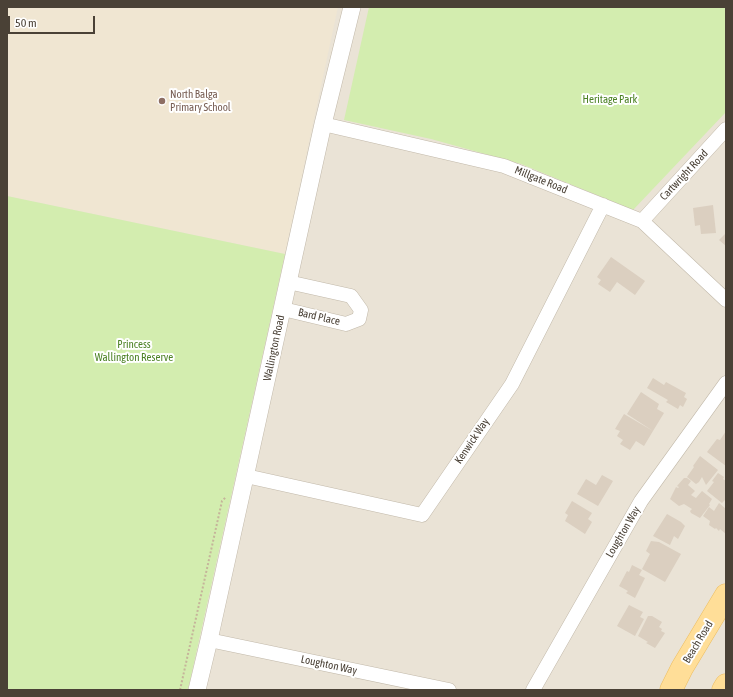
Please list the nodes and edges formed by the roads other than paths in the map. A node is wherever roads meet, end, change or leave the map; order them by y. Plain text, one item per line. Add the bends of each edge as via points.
1 (352, 7) edge
2 (323, 124) junction
3 (726, 130) edge
4 (603, 205) junction
5 (642, 221) junction
6 (288, 282) junction
7 (726, 300) edge
8 (282, 309) junction
9 (726, 384) edge
10 (246, 476) junction
11 (726, 595) edge
12 (209, 640) junction
13 (726, 685) edge
14 (197, 690) edge
15 (449, 690) edge
16 (533, 690) edge
17 (671, 690) edge
18 (723, 690) edge

1 - 2 street, Wallington Road
2 - 4 street, Millgate Road via 504,166
2 - 6 street, Wallington Road
3 - 5 street, Cartwright Road
4 - 5 street, Millgate Road
4 - 10 street, Kenwick Way via 512,384 422,515
5 - 7 street, Millgate Road
6 - 8 street, Wallington Road
6 - 8 street, Bard Place via 352,296 361,310 359,319 346,324
8 - 10 street, Wallington Road
9 - 16 street, Loughton Way via 641,500
10 - 12 street, Wallington Road
11 - 17 main road, Beach Road
12 - 14 street, Wallington Road
12 - 15 street, Loughton Way
13 - 18 main road

